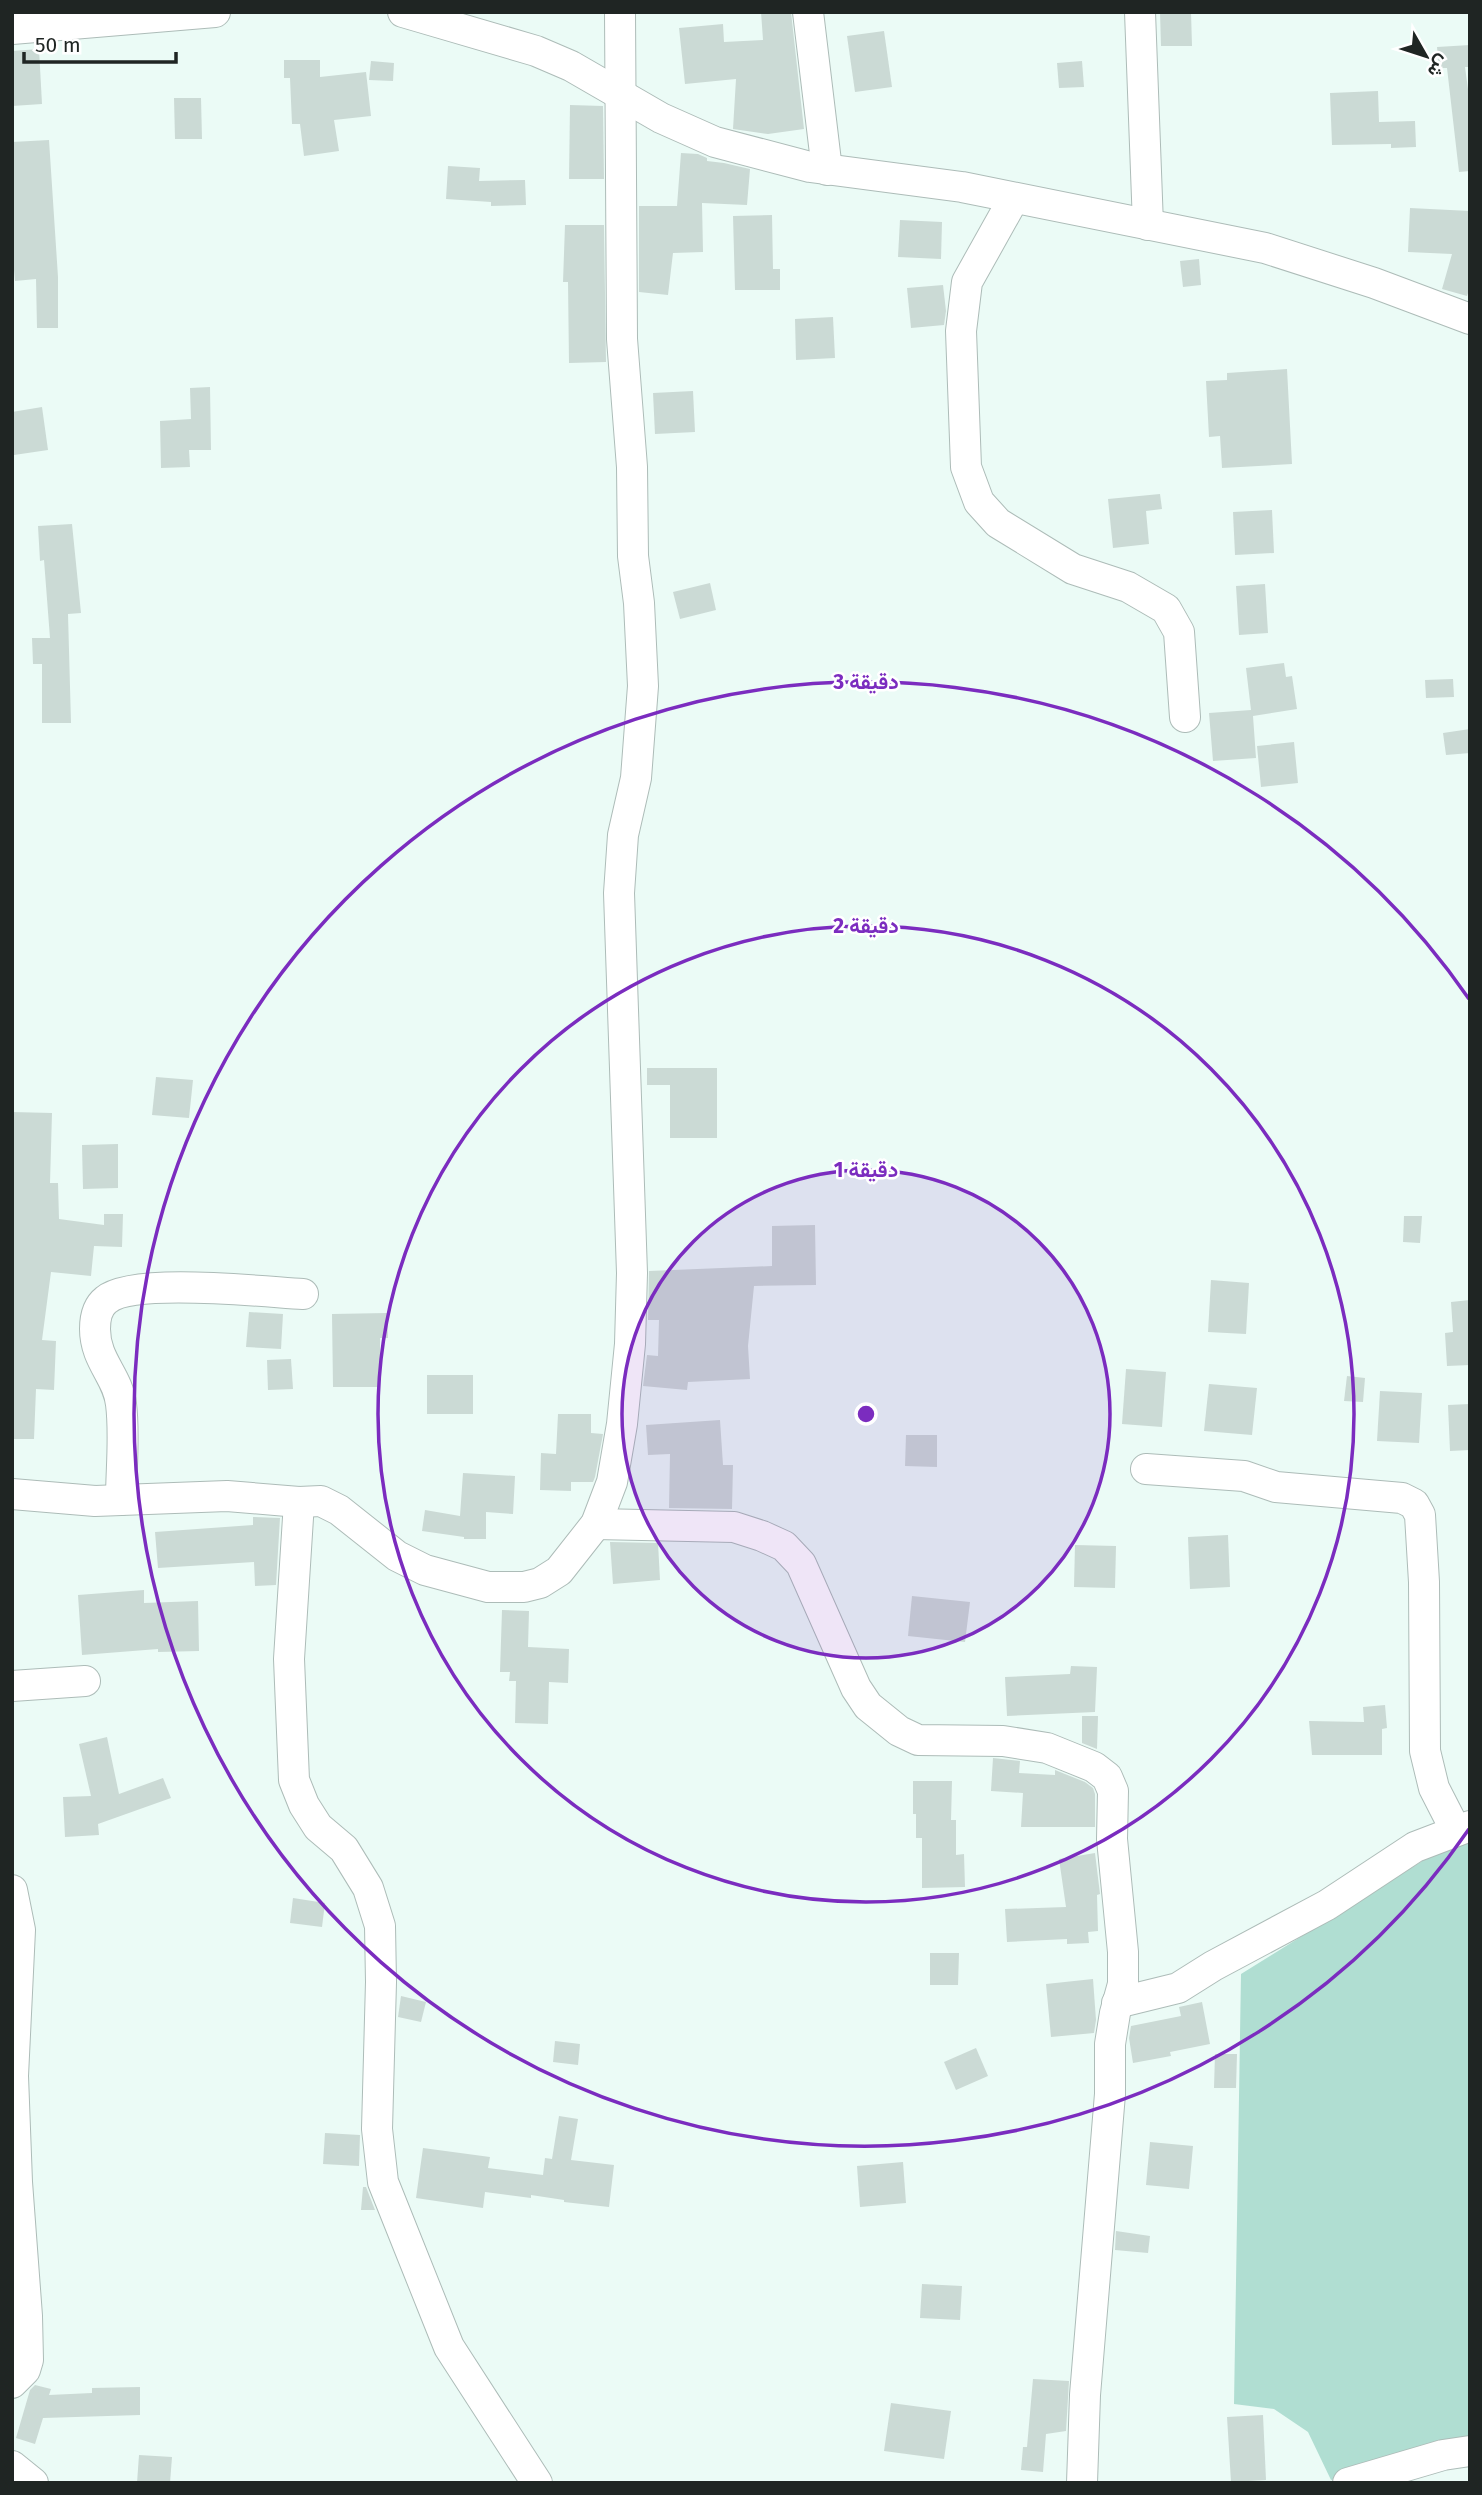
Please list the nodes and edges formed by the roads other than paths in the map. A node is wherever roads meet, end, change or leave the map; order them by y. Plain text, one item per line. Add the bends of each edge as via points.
1 (215, 12) edge
2 (403, 12) edge
3 (620, 12) edge
4 (808, 12) edge
5 (1140, 12) edge
6 (12, 29) edge
7 (620, 93) junction
8 (827, 170) junction
9 (1014, 198) junction
10 (1148, 225) junction
11 (1470, 319) edge
12 (1185, 717) dead end
13 (303, 1294) dead end
14 (1146, 1469) dead end
15 (12, 1494) edge
16 (121, 1500) junction
17 (299, 1502) junction
18 (596, 1524) junction
19 (85, 1681) dead end
20 (12, 1686) edge
21 (1463, 1829) edge
22 (12, 1890) edge
23 (1117, 2003) junction
24 (12, 2384) edge
25 (1470, 2451) edge
26 (12, 2466) edge
27 (33, 2483) edge
28 (537, 2483) edge
29 (1082, 2483) edge
30 (1348, 2483) edge

1 - 6 street
2 - 7 street via 536,51
3 - 7 street
4 - 8 street
5 - 10 street
7 - 8 street via 715,142
7 - 18 street via 622,339 643,686 636,778 623,835 619,893 632,1273 630,1344 612,1482
8 - 9 street
9 - 10 street
9 - 12 street via 967,282 961,331 966,467 979,502 998,523 1073,569 1128,587 1166,609 1179,632
10 - 11 street via 1265,248
13 - 16 street via 185,1288 131,1290 106,1299 97,1314 95,1331 98,1354 121,1402
14 - 21 street via 1244,1476 1276,1487 1402,1498 1414,1504 1420,1516 1424,1583 1425,1751 1434,1788
15 - 16 street
16 - 17 street via 227,1496
17 - 18 street via 321,1501 339,1510 397,1556 425,1570 488,1587 540,1583 559,1570
17 - 28 street via 289,1660 294,1780 318,1827 344,1849 368,1888 380,1926 377,2129 383,2182 450,2347
18 - 23 street via 734,1527 762,1535 784,1546 801,1564 856,1688 868,1706 899,1731 918,1740 1003,1741 1047,1748 1107,1777 1112,1791 1123,1952 1123,1983
19 - 20 street
21 - 23 street via 1415,1847 1327,1905 1178,1988
22 - 24 street via 20,1930 13,2076 27,2338 25,2371
23 - 29 street via 1110,2044
25 - 30 street
26 - 27 street

